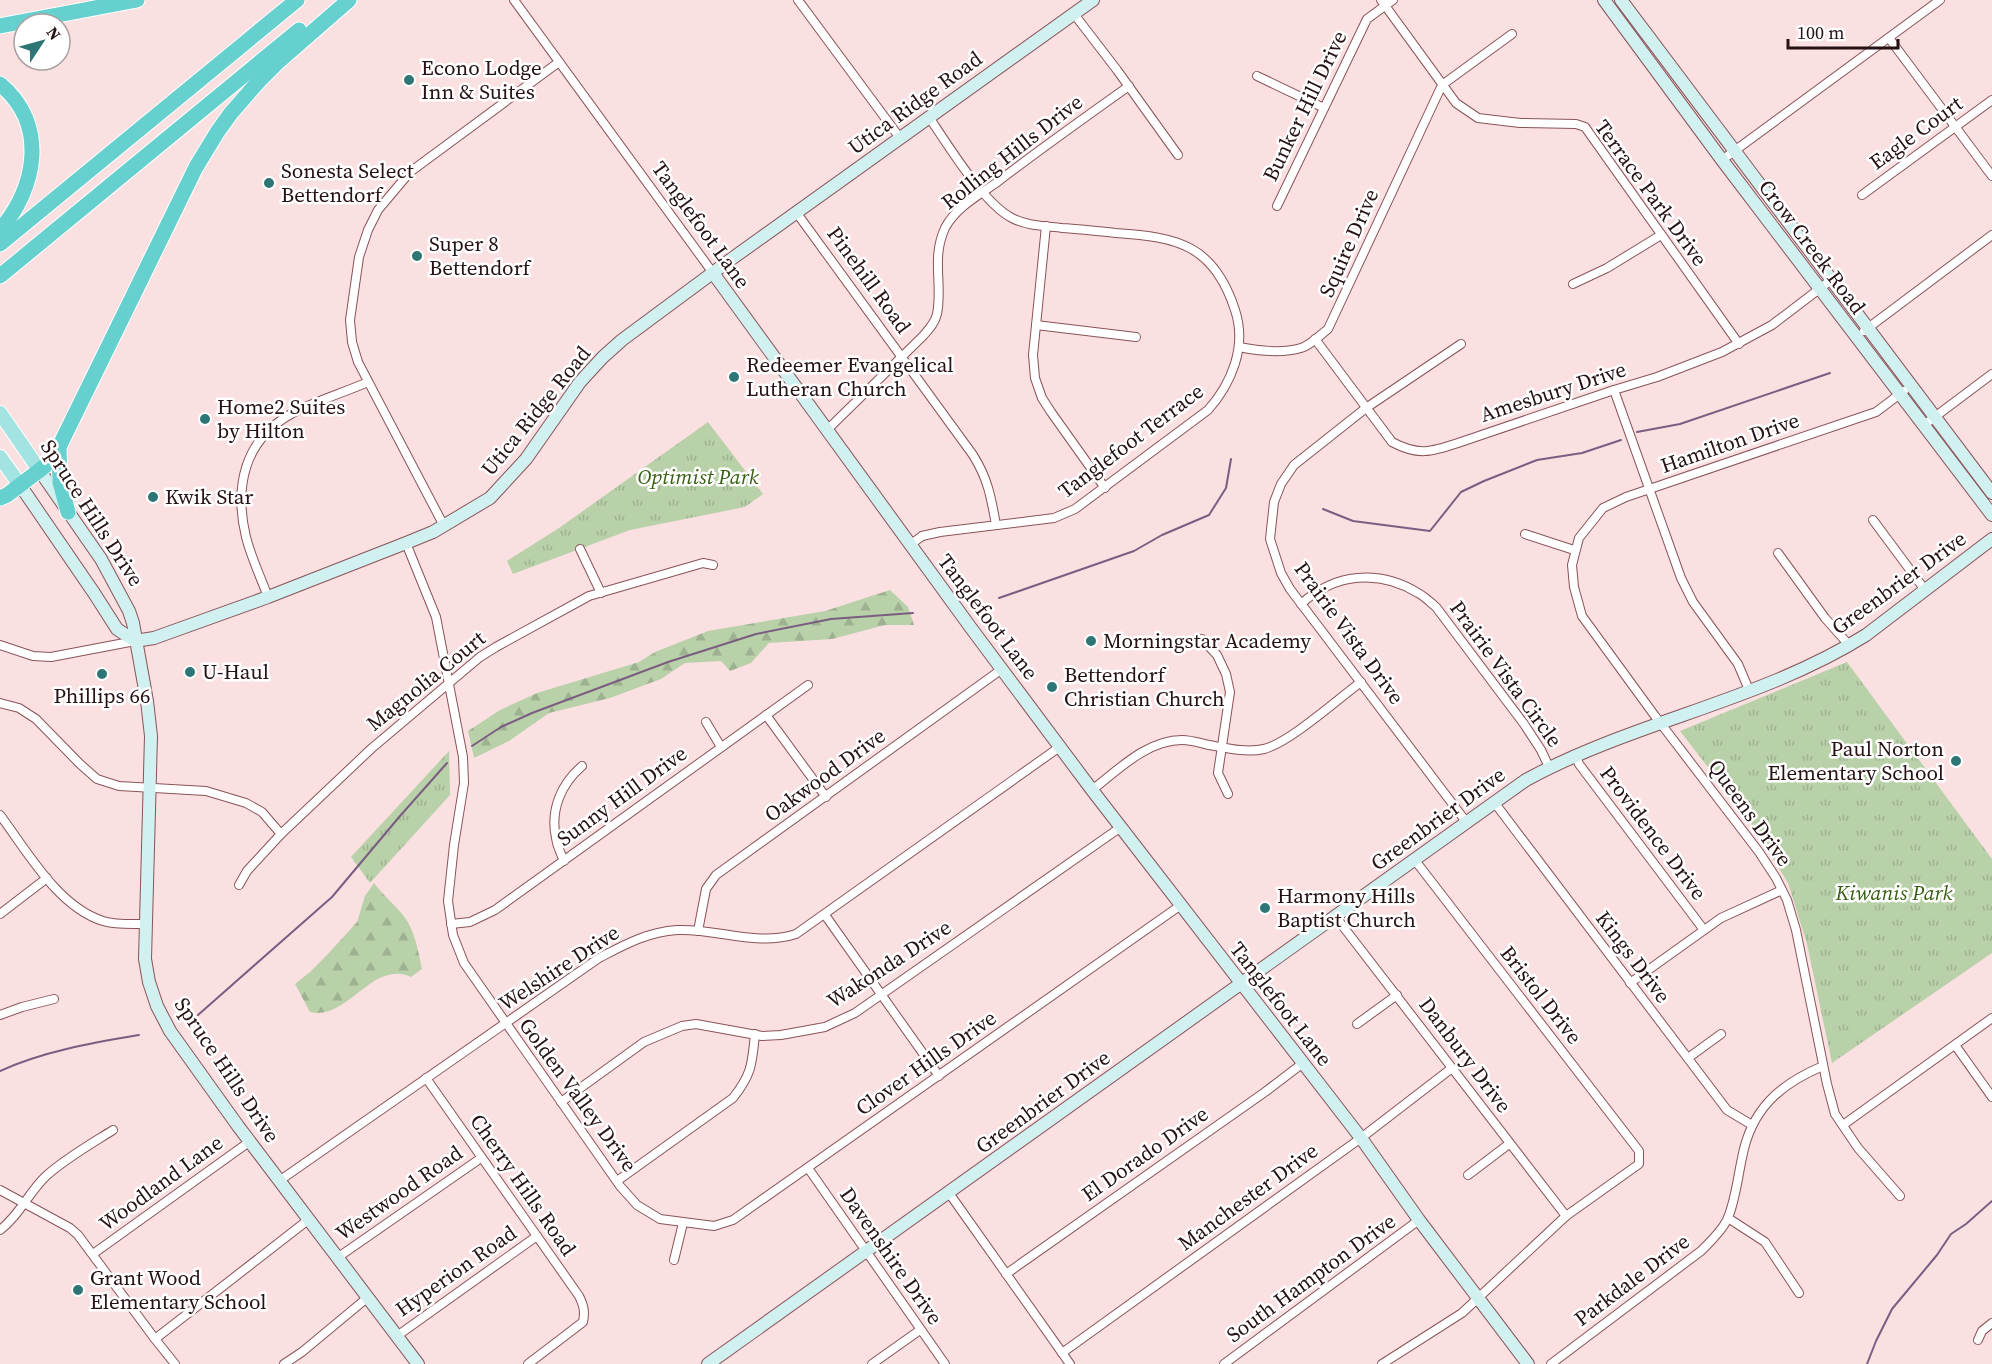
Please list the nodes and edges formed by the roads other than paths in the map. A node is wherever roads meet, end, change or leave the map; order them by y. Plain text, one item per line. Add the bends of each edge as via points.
1 (137, 0) edge
2 (297, 0) edge
3 (336, 0) edge
4 (349, 0) edge
5 (514, 0) edge
6 (798, 0) edge
7 (1093, 0) edge
8 (1393, 0) edge
9 (1604, 0) edge
10 (1621, 0) edge
11 (1940, 0) edge
12 (1383, 3) edge
13 (1074, 14) junction
14 (0, 26) edge
15 (1512, 34) dead end
16 (1889, 38) junction
17 (559, 62) junction
18 (1257, 76) dead end
19 (0, 84) edge
20 (1442, 84) junction
21 (1129, 86) junction
22 (1992, 100) edge
23 (1324, 108) junction
24 (928, 117) junction
25 (1956, 127) junction
26 (900, 138) junction
27 (1735, 152) junction
28 (1178, 155) dead end
29 (1722, 160) junction
30 (1992, 176) edge
31 (984, 192) junction
32 (1862, 195) dead end
33 (1277, 206) dead end
34 (796, 212) junction
35 (1046, 226) junction
36 (0, 230) edge
37 (1660, 235) junction
38 (1992, 235) edge
39 (0, 244) edge
40 (712, 273) junction
41 (0, 276) edge
42 (1831, 280) junction
43 (1573, 284) dead end
44 (1819, 288) junction
45 (1036, 326) junction
46 (1868, 328) junction
47 (1136, 337) dead end
48 (1856, 337) junction
49 (1315, 339) junction
50 (1461, 344) dead end
51 (1738, 344) junction
52 (1239, 347) junction
53 (902, 356) junction
54 (1992, 374) edge
55 (368, 382) junction
56 (1911, 386) junction
57 (1614, 390) junction
58 (1900, 394) junction
59 (1366, 408) junction
60 (0, 413) edge
61 (1935, 416) junction
62 (1924, 425) junction
63 (826, 430) junction
64 (59, 447) junction
65 (0, 457) edge
66 (40, 471) junction
67 (20, 485) junction
68 (1105, 488) junction
69 (1648, 489) junction
70 (1992, 493) edge
71 (0, 498) edge
72 (68, 512) junction
73 (1992, 515) edge
74 (1873, 520) dead end
75 (996, 525) junction
76 (444, 526) junction
77 (1525, 534) dead end
78 (1992, 539) edge
79 (406, 543) junction
80 (910, 545) junction
81 (580, 549) dead end
82 (1574, 550) junction
83 (1778, 553) dead end
84 (713, 565) dead end
85 (1925, 590) junction
86 (601, 593) junction
87 (268, 597) junction
88 (1301, 604) junction
89 (1202, 639) dead end
90 (135, 641) junction
91 (0, 645) edge
92 (1849, 645) junction
93 (1002, 669) junction
94 (1361, 682) junction
95 (449, 683) junction
96 (808, 685) dead end
97 (1749, 690) junction
98 (0, 703) edge
99 (766, 715) junction
100 (706, 722) dead end
101 (1660, 723) junction
102 (1061, 746) junction
103 (721, 747) junction
104 (1222, 747) junction
105 (1576, 757) junction
106 (582, 766) dead end
107 (1550, 767) junction
108 (148, 788) junction
109 (1092, 790) junction
110 (1228, 794) dead end
111 (826, 797) junction
112 (1494, 802) junction
113 (0, 815) edge
114 (1467, 823) junction
115 (1121, 827) junction
116 (281, 834) junction
117 (1414, 859) junction
118 (564, 861) junction
119 (47, 878) junction
120 (239, 885) dead end
121 (1782, 890) junction
122 (1181, 905) junction
123 (0, 914) edge
124 (825, 915) junction
125 (1335, 916) junction
126 (145, 924) junction
127 (451, 924) junction
128 (698, 930) junction
129 (1704, 930) junction
130 (1630, 982) junction
131 (1241, 984) junction
132 (881, 995) junction
133 (1397, 995) junction
134 (54, 999) dead end
135 (0, 1015) edge
136 (1992, 1018) edge
137 (505, 1024) junction
138 (1357, 1024) dead end
139 (755, 1034) junction
140 (1721, 1034) dead end
141 (1955, 1046) junction
142 (1688, 1058) junction
143 (1303, 1063) junction
144 (1823, 1066) junction
145 (1452, 1068) junction
146 (939, 1076) junction
147 (426, 1078) junction
148 (1992, 1097) edge
149 (561, 1102) junction
150 (1752, 1125) junction
151 (1843, 1125) junction
152 (113, 1130) dead end
153 (1361, 1138) junction
154 (249, 1142) junction
155 (1509, 1144) junction
156 (481, 1158) junction
157 (808, 1168) junction
158 (1468, 1175) dead end
159 (279, 1181) junction
160 (617, 1181) junction
161 (0, 1190) edge
162 (949, 1193) junction
163 (1900, 1196) dead end
164 (24, 1202) junction
165 (1566, 1216) junction
166 (1728, 1218) junction
167 (308, 1220) junction
168 (1419, 1220) junction
169 (683, 1223) junction
170 (0, 1230) edge
171 (537, 1236) junction
172 (866, 1252) junction
173 (93, 1254) junction
174 (338, 1258) junction
175 (674, 1260) dead end
176 (1006, 1274) junction
177 (1799, 1293) dead end
178 (367, 1298) junction
179 (1479, 1298) junction
180 (1992, 1323) edge
181 (920, 1330) junction
182 (397, 1336) junction
183 (155, 1340) junction
184 (1978, 1340) dead end
185 (1062, 1353) junction
186 (175, 1364) edge
187 (284, 1364) edge
188 (418, 1364) edge
189 (528, 1364) edge
190 (708, 1364) edge
191 (872, 1364) edge
192 (945, 1364) edge
193 (1070, 1364) edge
194 (1224, 1364) edge
195 (1382, 1364) edge
196 (1528, 1364) edge
197 (1551, 1364) edge

1 - 14 highway
2 - 39 highway
3 - 41 highway
4 - 64 highway via 259,81 207,147
5 - 17 street, Tanglefoot Lane
6 - 26 street
7 - 13 main road, Utica Ridge Road
8 - 12 street, Bunker Hill Drive
9 - 29 main road, Crow Creek Road
10 - 27 main road, Crow Creek Road
11 - 16 street
12 - 20 street, Terrace Park Drive
12 - 23 street, Bunker Hill Drive via 1367,19
13 - 21 street
13 - 24 main road, Utica Ridge Road
15 - 20 street
16 - 25 street
16 - 27 street
17 - 40 street, Tanglefoot Lane
17 - 55 street via 422,162 378,210 359,257 350,320 352,342
18 - 23 street
19 - 36 highway via 22,111 32,153 26,188
20 - 37 street, Terrace Park Drive via 1456,103 1478,118 1576,124 1585,128
20 - 49 street, Squire Drive via 1337,314 1328,329
21 - 28 street
21 - 31 street, Rolling Hills Drive
22 - 25 street, Eagle Court
23 - 33 street, Bunker Hill Drive
24 - 26 main road, Utica Ridge Road
24 - 31 street, Tanglefoot Terrace
25 - 30 street
25 - 32 street, Eagle Court
26 - 34 main road, Utica Ridge Road
27 - 29 street
27 - 42 main road, Crow Creek Road
29 - 44 main road, Crow Creek Road
31 - 35 street, Tanglefoot Terrace via 1013,219
31 - 53 street, Rolling Hills Drive via 951,218 945,229 938,251 937,313 933,324
34 - 40 main road, Utica Ridge Road
34 - 53 street, Pinehill Road
35 - 45 street
35 - 52 street, Tanglefoot Terrace via 1150,235 1195,250 1213,267 1229,291 1238,319
37 - 43 street
37 - 51 street, Terrace Park Drive
38 - 46 street
40 - 63 main road, Tanglefoot Lane
40 - 76 main road, Utica Ridge Road via 603,357 580,382 512,476 490,498
42 - 44 street, Amesbury Drive
42 - 46 main road, Crow Creek Road
44 - 48 main road, Crow Creek Road
44 - 51 street, Amesbury Drive via 1772,326
45 - 47 street
45 - 68 street via 1033,355 1042,398
46 - 48 street
46 - 56 main road, Crow Creek Road
48 - 58 main road, Crow Creek Road
49 - 52 street, Squire Drive via 1302,348 1282,351
49 - 59 street, Amesbury Drive
50 - 59 street, Prairie Vista Drive
51 - 57 street, Amesbury Drive
52 - 68 street, Tanglefoot Terrace via 1222,395 1208,410
53 - 63 street, Rolling Hills Drive
53 - 75 street, Pinehill Road via 984,474
54 - 61 street
55 - 76 street
55 - 87 street via 279,422 265,434 247,463 242,480 242,517
56 - 58 street, Hamilton Drive
56 - 61 main road, Crow Creek Road
57 - 59 street, Amesbury Drive via 1434,451 1421,452 1392,442
57 - 69 street
58 - 62 main road, Crow Creek Road
58 - 69 street, Hamilton Drive via 1876,412
59 - 88 street, Prairie Vista Drive via 1294,465 1274,502 1270,539 1281,573
60 - 66 main road, Spruce Hills Drive
61 - 62 street
61 - 70 main road, Crow Creek Road
62 - 73 main road, Crow Creek Road
63 - 80 main road, Tanglefoot Lane
64 - 66 highway
64 - 72 highway via 59,476
65 - 67 main road, Spruce Hills Drive
66 - 67 highway
66 - 72 main road, Spruce Hills Drive
67 - 71 highway
67 - 90 main road, Spruce Hills Drive via 117,629
68 - 75 street, Tanglefoot Terrace via 1054,518
69 - 82 street, Hamilton Drive via 1603,508
69 - 97 street via 1693,602 1738,664
72 - 90 main road, Spruce Hills Drive via 124,598
74 - 85 street
75 - 80 street, Tanglefoot Terrace via 922,536
76 - 79 main road, Utica Ridge Road
77 - 82 street
78 - 85 main road, Greenbrier Drive
79 - 87 main road, Utica Ridge Road
79 - 95 street, Golden Valley Drive via 436,617
80 - 93 main road, Tanglefoot Lane
81 - 86 street
82 - 101 street, Queens Drive via 1574,587 1582,616
83 - 92 street
84 - 86 street, Magnolia Court via 703,563
85 - 92 main road, Greenbrier Drive
86 - 95 street, Magnolia Court via 573,604 496,647
87 - 90 main road, Utica Ridge Road via 154,638
88 - 94 street, Prairie Vista Drive
88 - 107 street, Prairie Vista Circle via 1326,586 1350,578 1371,576 1418,592 1436,607 1533,737
89 - 104 street via 1217,655 1230,692
90 - 91 street, Utica Ridge Road via 51,657 33,656
90 - 108 main road, Spruce Hills Drive via 151,736
92 - 97 main road, Greenbrier Drive
93 - 102 main road, Tanglefoot Lane
93 - 111 street, Oakwood Drive
94 - 104 street via 1272,746 1254,750
94 - 114 street, Prairie Vista Drive
95 - 116 street, Magnolia Court via 372,748
95 - 127 street, Golden Valley Drive via 464,783 449,885
96 - 99 street, Sunny Hill Drive
97 - 101 main road, Greenbrier Drive
98 - 108 street via 19,708 36,719 97,779 118,786
99 - 103 street, Sunny Hill Drive
99 - 111 street
100 - 103 street
101 - 105 main road, Greenbrier Drive
101 - 121 street, Queens Drive via 1759,852
102 - 109 main road, Tanglefoot Lane
102 - 124 street, Welshire Drive
103 - 118 street, Sunny Hill Drive
104 - 109 street via 1182,740 1160,743
104 - 110 street via 1218,773
105 - 107 main road, Greenbrier Drive
105 - 129 street, Providence Drive
106 - 118 street via 570,776 558,798 554,818
107 - 112 main road, Greenbrier Drive
108 - 116 street via 206,791 246,804 262,812
108 - 126 main road, Spruce Hills Drive
109 - 115 main road, Tanglefoot Lane
111 - 128 street, Oakwood Drive via 716,875 706,888
112 - 114 main road, Greenbrier Drive
112 - 130 street, Kings Drive
113 - 119 street
114 - 117 main road, Greenbrier Drive
115 - 122 main road, Tanglefoot Lane
115 - 132 street, Wakonda Drive
116 - 120 street, Magnolia Court
117 - 125 main road, Greenbrier Drive
117 - 165 street, Bristol Drive via 1639,1154 1639,1164
118 - 127 street, Sunny Hill Drive via 495,909 470,922
119 - 123 street
119 - 126 street via 88,915 104,921
121 - 129 street
121 - 144 street, Queens Drive via 1796,930
122 - 131 main road, Tanglefoot Lane
122 - 146 street, Clover Hills Drive
124 - 128 street, Welshire Drive via 784,938 753,939
124 - 132 street
125 - 131 main road, Greenbrier Drive
125 - 133 street, Danbury Drive
126 - 154 main road, Spruce Hills Drive via 145,959 157,1006 170,1032
127 - 137 street, Golden Valley Drive via 464,963
128 - 137 street, Welshire Drive via 652,933 633,940 599,958
129 - 130 street
130 - 142 street, Kings Drive
131 - 143 main road, Tanglefoot Lane
131 - 162 main road, Greenbrier Drive
132 - 139 street, Wakonda Drive via 825,1027 781,1035
132 - 146 street
133 - 138 street
133 - 145 street, Danbury Drive
134 - 135 street
136 - 141 street
137 - 147 street, Welshire Drive
137 - 149 street, Golden Valley Drive
139 - 149 street, Wakonda Drive via 696,1024 682,1026 644,1042
139 - 160 street via 752,1064 746,1082 734,1098
140 - 142 street
141 - 148 street
141 - 151 street
142 - 150 street, Kings Drive via 1727,1110
143 - 153 main road, Tanglefoot Lane
143 - 176 street, El Dorado Drive
144 - 150 street via 1786,1085
144 - 151 street, Queens Drive via 1835,1114
145 - 153 street, Manchester Drive
145 - 155 street, Danbury Drive
146 - 157 street, Clover Hills Drive
147 - 156 street, Cherry Hills Road
147 - 159 street, Welshire Drive
149 - 160 street, Golden Valley Drive
150 - 166 street
151 - 163 street, Queens Drive
152 - 164 street via 46,1176
153 - 168 main road, Tanglefoot Lane
153 - 185 street, Manchester Drive
154 - 159 main road, Spruce Hills Drive
154 - 173 street, Woodland Lane
155 - 158 street
155 - 165 street, Danbury Drive
156 - 171 street, Cherry Hills Road
156 - 174 street, Westwood Road
157 - 169 street, Clover Hills Drive via 733,1220 714,1226
157 - 172 street, Davenshire Drive
159 - 167 main road, Spruce Hills Drive
160 - 169 street, Golden Valley Drive via 638,1205 660,1219
161 - 164 street
162 - 172 main road, Greenbrier Drive
162 - 176 street
164 - 170 street
164 - 173 street via 70,1228
165 - 179 street
166 - 177 street via 1764,1242
166 - 197 street, Parkdale Drive via 1701,1251
167 - 174 main road, Spruce Hills Drive
167 - 183 street
168 - 179 main road, Tanglefoot Lane
168 - 194 street, South Hampton Drive
169 - 175 street
171 - 182 street, Hyperion Road
171 - 189 street, Cherry Hills Road via 579,1296 585,1314 578,1328
172 - 181 street, Davenshire Drive
172 - 190 main road, Greenbrier Drive
173 - 183 street
174 - 178 main road, Spruce Hills Drive
176 - 185 street
178 - 182 main road, Spruce Hills Drive
178 - 187 street
179 - 195 street
179 - 196 main road, Tanglefoot Lane
180 - 184 street
181 - 191 street
181 - 192 street, Davenshire Drive
182 - 188 main road, Spruce Hills Drive
183 - 186 street
185 - 193 street

